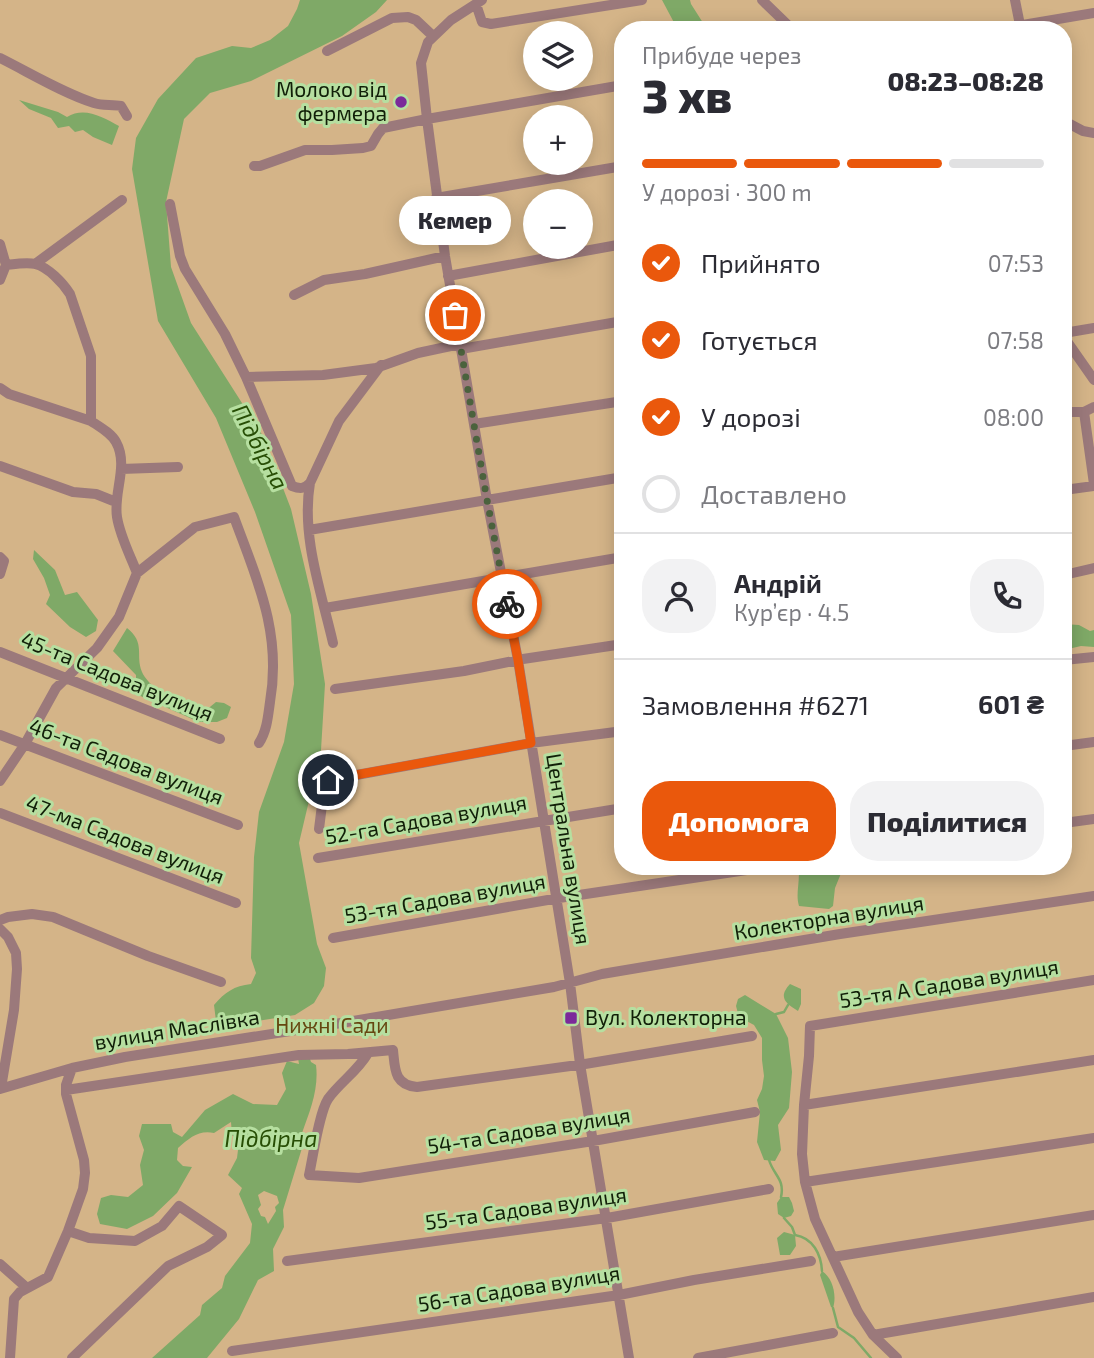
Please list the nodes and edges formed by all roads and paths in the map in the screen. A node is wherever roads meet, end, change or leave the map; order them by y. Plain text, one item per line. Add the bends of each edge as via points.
1 (642, 0) edge
2 (762, 0) edge
3 (1015, 0) edge
4 (479, 2) edge
5 (1094, 13) edge
6 (784, 21) edge
7 (1019, 21) edge
8 (1052, 21) edge
9 (433, 36) junction
10 (327, 51) dead end
11 (0, 58) edge
12 (614, 87) edge
13 (127, 116) dead end
14 (427, 119) junction
15 (1072, 125) edge
16 (1094, 133) edge
17 (254, 166) dead end
18 (614, 168) edge
19 (436, 198) junction
20 (122, 200) dead end
21 (170, 204) dead end
22 (0, 244) edge
23 (614, 246) edge
24 (445, 256) junction
25 (35, 264) junction
26 (6, 265) junction
27 (448, 276) junction
28 (0, 280) edge
29 (295, 295) dead end
30 (614, 322) edge
31 (1094, 328) edge
32 (1072, 333) edge
33 (460, 346) junction
34 (1072, 347) edge
35 (381, 365) junction
36 (246, 377) junction
37 (1094, 380) edge
38 (0, 388) edge
39 (614, 402) edge
40 (1089, 409) edge
41 (92, 421) junction
42 (474, 424) junction
43 (0, 466) edge
44 (178, 467) dead end
45 (121, 469) junction
46 (614, 479) edge
47 (1094, 485) edge
48 (309, 486) junction
49 (1072, 489) edge
50 (487, 500) junction
51 (116, 502) junction
52 (309, 530) junction
53 (0, 557) edge
54 (614, 558) edge
55 (1094, 568) edge
56 (138, 573) junction
57 (1072, 573) edge
58 (0, 574) edge
59 (502, 577) junction
60 (325, 608) junction
61 (332, 643) dead end
62 (614, 645) edge
63 (0, 651) edge
64 (1094, 657) edge
65 (1072, 659) edge
66 (518, 660) junction
67 (65, 678) junction
68 (335, 689) dead end
69 (614, 731) edge
70 (0, 734) edge
71 (220, 739) dead end
72 (1094, 742) edge
73 (259, 743) dead end
74 (531, 743) junction
75 (25, 744) junction
76 (1072, 745) edge
77 (0, 781) edge
78 (614, 809) edge
79 (0, 813) edge
80 (1094, 819) edge
81 (543, 820) junction
82 (1072, 822) edge
83 (239, 825) dead end
84 (319, 829) dead end
85 (318, 858) dead end
86 (711, 875) edge
87 (1094, 896) edge
88 (556, 898) junction
89 (236, 903) dead end
90 (0, 920) edge
91 (0, 929) edge
92 (333, 939) dead end
93 (1094, 980) edge
94 (221, 982) dead end
95 (570, 983) junction
96 (752, 1036) dead end
97 (368, 1053) junction
98 (1094, 1060) edge
99 (580, 1064) junction
100 (72, 1068) junction
101 (1, 1088) edge
102 (66, 1090) junction
103 (804, 1105) junction
104 (755, 1112) dead end
105 (1094, 1139) edge
106 (593, 1141) junction
107 (805, 1182) junction
108 (769, 1189) dead end
109 (1094, 1215) edge
110 (607, 1218) junction
111 (68, 1231) junction
112 (833, 1257) junction
113 (287, 1261) dead end
114 (811, 1261) dead end
115 (0, 1264) edge
116 (23, 1290) junction
117 (619, 1295) junction
118 (1094, 1297) edge
119 (833, 1333) dead end
120 (873, 1335) junction
121 (232, 1351) dead end
122 (10, 1358) edge
123 (72, 1358) edge
124 (629, 1358) edge
125 (698, 1358) edge
126 (897, 1358) edge

1 - 4 street via 491,24 482,22
2 - 6 street
3 - 7 street
4 - 9 street
5 - 8 street
9 - 10 street via 416,20 392,18
9 - 14 street, Центральна вулиця via 421,63
11 - 13 street via 80,98 121,106
12 - 14 street
14 - 17 street via 383,128 371,146 305,150
14 - 19 street, Центральна вулиця
15 - 16 street
18 - 19 street
19 - 24 street, Центральна вулиця
20 - 25 street
21 - 36 street via 185,269
22 - 26 street
23 - 27 street
24 - 27 street, Центральна вулиця
24 - 29 street via 324,280
25 - 26 street
25 - 41 street via 70,294 91,356
26 - 28 street
27 - 33 street, Центральна вулиця
30 - 33 street
31 - 32 street
33 - 35 street via 418,352
33 - 42 street, Центральна вулиця
34 - 37 street
35 - 36 street via 323,375
35 - 48 street via 339,421
36 - 48 street via 292,486
38 - 41 street
39 - 42 street
40 - 47 street
41 - 45 street via 116,442
42 - 50 street, Центральна вулиця
43 - 51 street
44 - 45 street
45 - 51 street
46 - 50 street
47 - 49 street
48 - 52 street
50 - 52 street
50 - 59 street, Центральна вулиця
51 - 56 street via 122,535
52 - 60 street
53 - 58 street via 4,561
54 - 59 street
55 - 57 street
56 - 67 street via 119,617 97,648
56 - 73 street via 195,527 234,517 264,600 273,641 271,695 265,734
59 - 60 street
59 - 66 street, Центральна вулиця
60 - 61 street
62 - 66 street
63 - 67 street, 45-та Садова вулиця
64 - 65 street
66 - 68 street
66 - 74 street, Центральна вулиця
67 - 71 street, 45-та Садова вулиця
67 - 75 street
69 - 74 street
70 - 75 street, 46-та Садова вулиця
72 - 76 street
74 - 81 street, Центральна вулиця
74 - 84 street via 328,780
75 - 77 street
75 - 83 street, 46-та Садова вулиця
78 - 81 street, 52-га Садова вулиця
79 - 89 street, 47-ма Садова вулиця
80 - 82 street
81 - 85 street, 52-га Садова вулиця
81 - 88 street, Центральна вулиця
86 - 88 street, 53-тя Садова вулиця
87 - 95 street, Колекторна вулиця via 840,934
88 - 92 street, 53-тя Садова вулиця
88 - 95 street, Центральна вулиця
90 - 94 street via 32,914 54,917
91 - 101 street via 16,953 17,969
93 - 103 street, 53-тя А Садова вулиця via 811,1025
95 - 99 street, Центральна вулиця
95 - 100 street, вулиця Маслівка
96 - 99 street
97 - 99 street via 393,1051 398,1078 417,1087
97 - 102 street via 299,1055
97 - 106 street, 54-та Садова вулиця via 323,1109 309,1175 359,1178
98 - 103 street
99 - 106 street, Центральна вулиця
100 - 101 street, вулиця Маслівка
100 - 102 street
102 - 111 street via 85,1173
103 - 107 street
104 - 106 street, 54-та Садова вулиця
105 - 107 street
106 - 110 street, Центральна вулиця
107 - 112 street via 815,1219
108 - 110 street, 55-та Садова вулиця
109 - 112 street
110 - 113 street, 55-та Садова вулиця
110 - 117 street, Центральна вулиця
111 - 116 street via 48,1277
111 - 123 street via 89,1238 135,1241 162,1226 179,1206 222,1235 168,1266
112 - 120 street
114 - 117 street, 56-та Садова вулиця
115 - 116 street
116 - 122 street via 14,1298
117 - 121 street, 56-та Садова вулиця
117 - 124 street, Центральна вулиця
118 - 120 street
119 - 125 street
120 - 126 street

